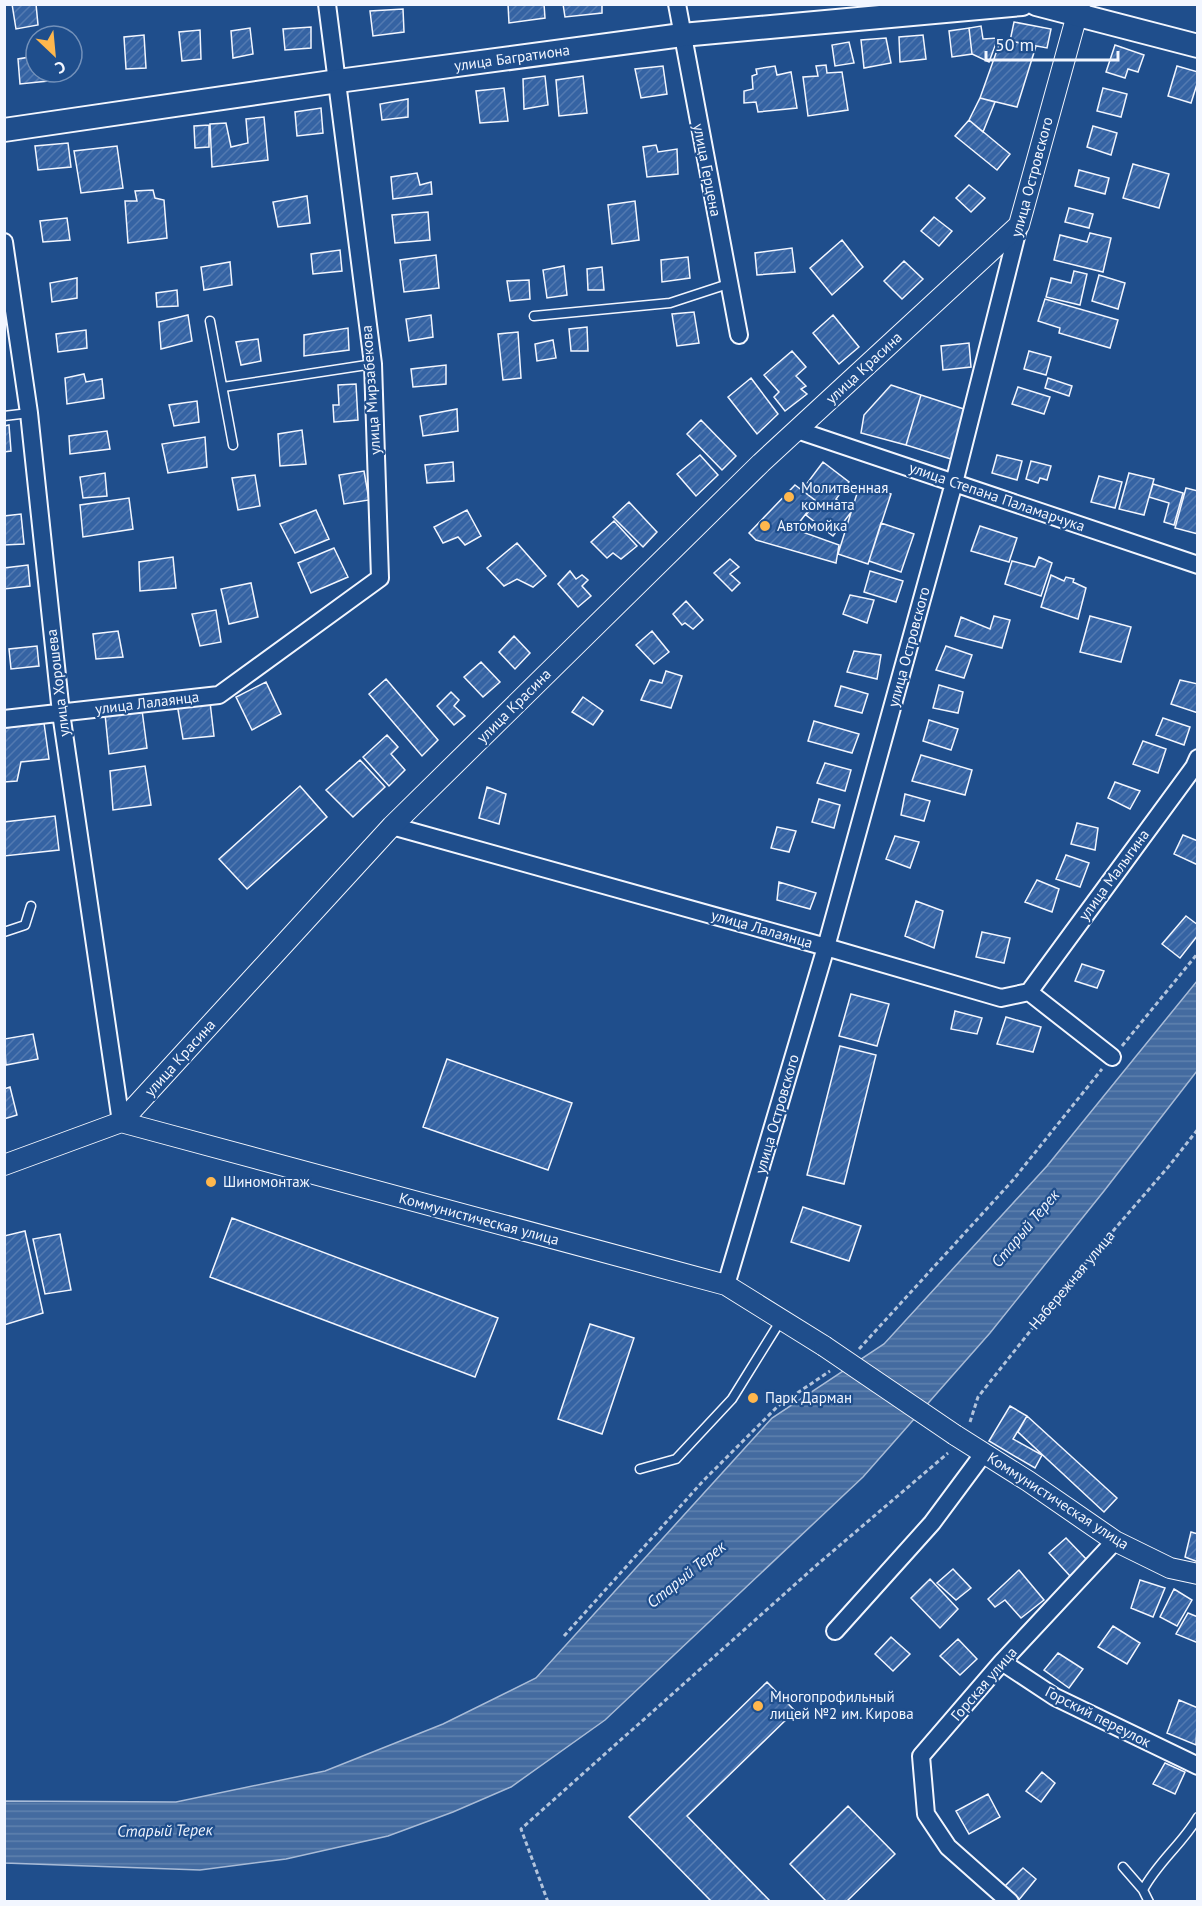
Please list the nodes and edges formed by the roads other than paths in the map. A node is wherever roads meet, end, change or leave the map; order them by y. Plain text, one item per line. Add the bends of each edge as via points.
1 (327, 4) edge
2 (677, 4) edge
3 (1022, 4) edge
4 (1036, 4) edge
5 (1078, 10) edge
6 (682, 34) junction
7 (1197, 46) edge
8 (338, 81) junction
9 (4, 130) edge
10 (1018, 225) junction
11 (4, 242) edge
12 (728, 284) junction
13 (534, 316) dead end
14 (210, 321) dead end
15 (739, 335) dead end
16 (373, 364) junction
17 (223, 387) junction
18 (29, 413) junction
19 (4, 416) edge
20 (797, 430) junction
21 (233, 446) dead end
22 (954, 483) junction
23 (1197, 565) edge
24 (219, 694) joint
25 (61, 713) junction
26 (4, 719) edge
27 (1197, 758) edge
28 (392, 826) junction
29 (31, 906) dead end
30 (4, 932) edge
31 (826, 947) junction
32 (1029, 992) junction
33 (1112, 1057) road end
34 (121, 1122) junction
35 (4, 1165) edge
36 (726, 1286) junction
37 (781, 1320) junction
38 (984, 1453) junction
39 (640, 1469) dead end
40 (1115, 1542) junction
41 (1197, 1574) edge
42 (835, 1631) dead end
43 (1002, 1662) junction
44 (1197, 1766) edge
45 (1197, 1817) edge
46 (1124, 1867) dead end
47 (1143, 1890) junction
48 (1010, 1902) edge
49 (1149, 1902) edge

1 - 8 street, улица Мирзабекова
2 - 6 street, улица Герцена
3 - 6 main road, улица Багратиона
4 - 5 main road
5 - 7 main road
5 - 10 street, улица Островского
6 - 8 main road, улица Багратиона
6 - 12 street, улица Герцена
8 - 9 main road, улица Багратиона
8 - 16 street, улица Мирзабекова
10 - 20 street, улица Красина
10 - 22 street, улица Островского
11 - 18 street, улица Хорошева
12 - 13 lane via 670,303
12 - 15 street, улица Герцена
14 - 17 lane
16 - 17 lane
16 - 24 street, улица Мирзабекова via 380,578
17 - 21 lane
18 - 19 lane
18 - 25 street, улица Хорошева
20 - 22 street, улица Степана Паламарчука
20 - 28 street, улица Красина
22 - 23 street, улица Степана Паламарчука
22 - 31 street, улица Островского
24 - 25 street, улица Лалаянца
25 - 26 street, улица Лалаянца
25 - 34 street, улица Хорошева
27 - 32 street, улица Малыгина
28 - 31 street, улица Лалаянца
28 - 34 street, улица Красина
29 - 30 lane via 25,925
31 - 32 street, улица Лалаянца via 1001,998
31 - 36 street, улица Островского
32 - 33 street
34 - 35 street, улица Красина
34 - 36 street, Коммунистическая улица
36 - 37 street, Коммунистическая улица
37 - 38 street, Коммунистическая улица, bridge
37 - 39 lane via 732,1399 684,1451 676,1459
38 - 40 street, Коммунистическая улица
38 - 42 street via 932,1523
40 - 41 street, Коммунистическая улица via 1170,1568
40 - 43 street, Горская улица
43 - 44 street, Горский переулок via 1055,1697
43 - 48 street, Горская улица via 921,1756 926,1814 948,1847
45 - 47 lane
46 - 47 lane
47 - 49 lane

